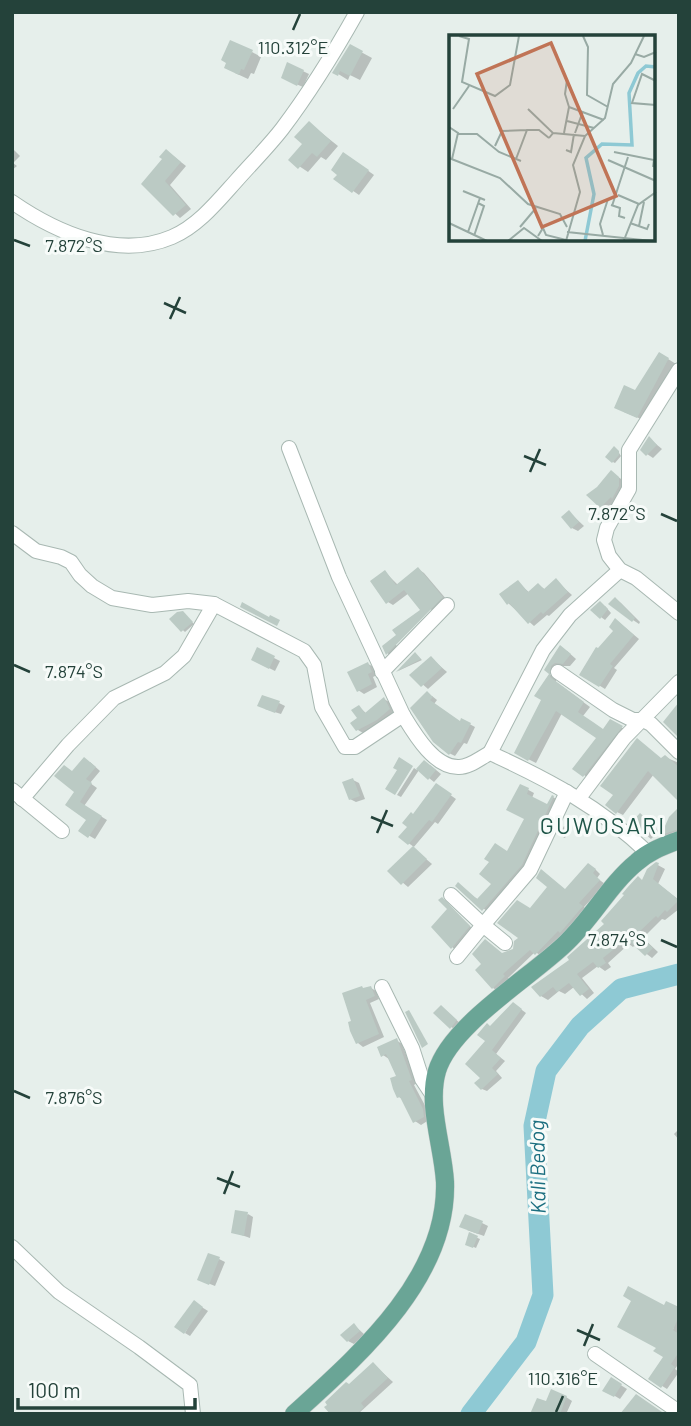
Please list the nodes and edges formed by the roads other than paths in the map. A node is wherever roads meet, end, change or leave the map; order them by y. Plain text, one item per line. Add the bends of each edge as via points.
1 (357, 12) edge
2 (12, 202) edge
3 (679, 370) edge
4 (289, 448) dead end
5 (12, 533) edge
6 (620, 569) junction
7 (214, 604) junction
8 (447, 605) dead end
9 (679, 612) edge
10 (558, 672) dead end
11 (382, 673) junction
12 (679, 682) edge
13 (403, 715) junction
14 (643, 720) junction
15 (679, 752) edge
16 (490, 753) junction
17 (17, 795) edge
18 (573, 795) junction
19 (62, 831) dead end
20 (679, 840) edge
21 (648, 853) junction
22 (451, 895) dead end
23 (483, 925) junction
24 (505, 943) dead end
25 (457, 957) dead end
26 (382, 987) dead end
27 (434, 1097) junction
28 (14, 1251) edge
29 (595, 1354) dead end
30 (679, 1412) edge
31 (193, 1414) edge
32 (294, 1414) edge

1 - 2 street via 280,131 199,220 179,233 150,242 102,243 70,235
3 - 6 street via 628,452 629,489 604,540
4 - 11 street
5 - 7 street via 36,551 71,562 92,586 112,598 152,605
6 - 9 street
6 - 16 street via 570,615 543,650
7 - 13 street via 304,651 314,665 323,707 345,747 355,747
7 - 17 street via 184,656 165,673 114,698
8 - 11 street
10 - 14 street via 613,710
11 - 13 street
12 - 14 street
13 - 16 street via 432,753 449,766 469,765
14 - 15 street
14 - 18 street
16 - 18 street
17 - 19 street
18 - 21 street
18 - 23 street via 530,870
20 - 21 main road
21 - 27 main road via 621,877 566,943 457,1040 437,1071
22 - 23 street
23 - 24 street
23 - 25 street
26 - 27 street
27 - 32 main road via 445,1201 433,1247 382,1330
28 - 31 street via 58,1292 190,1385
29 - 30 street

